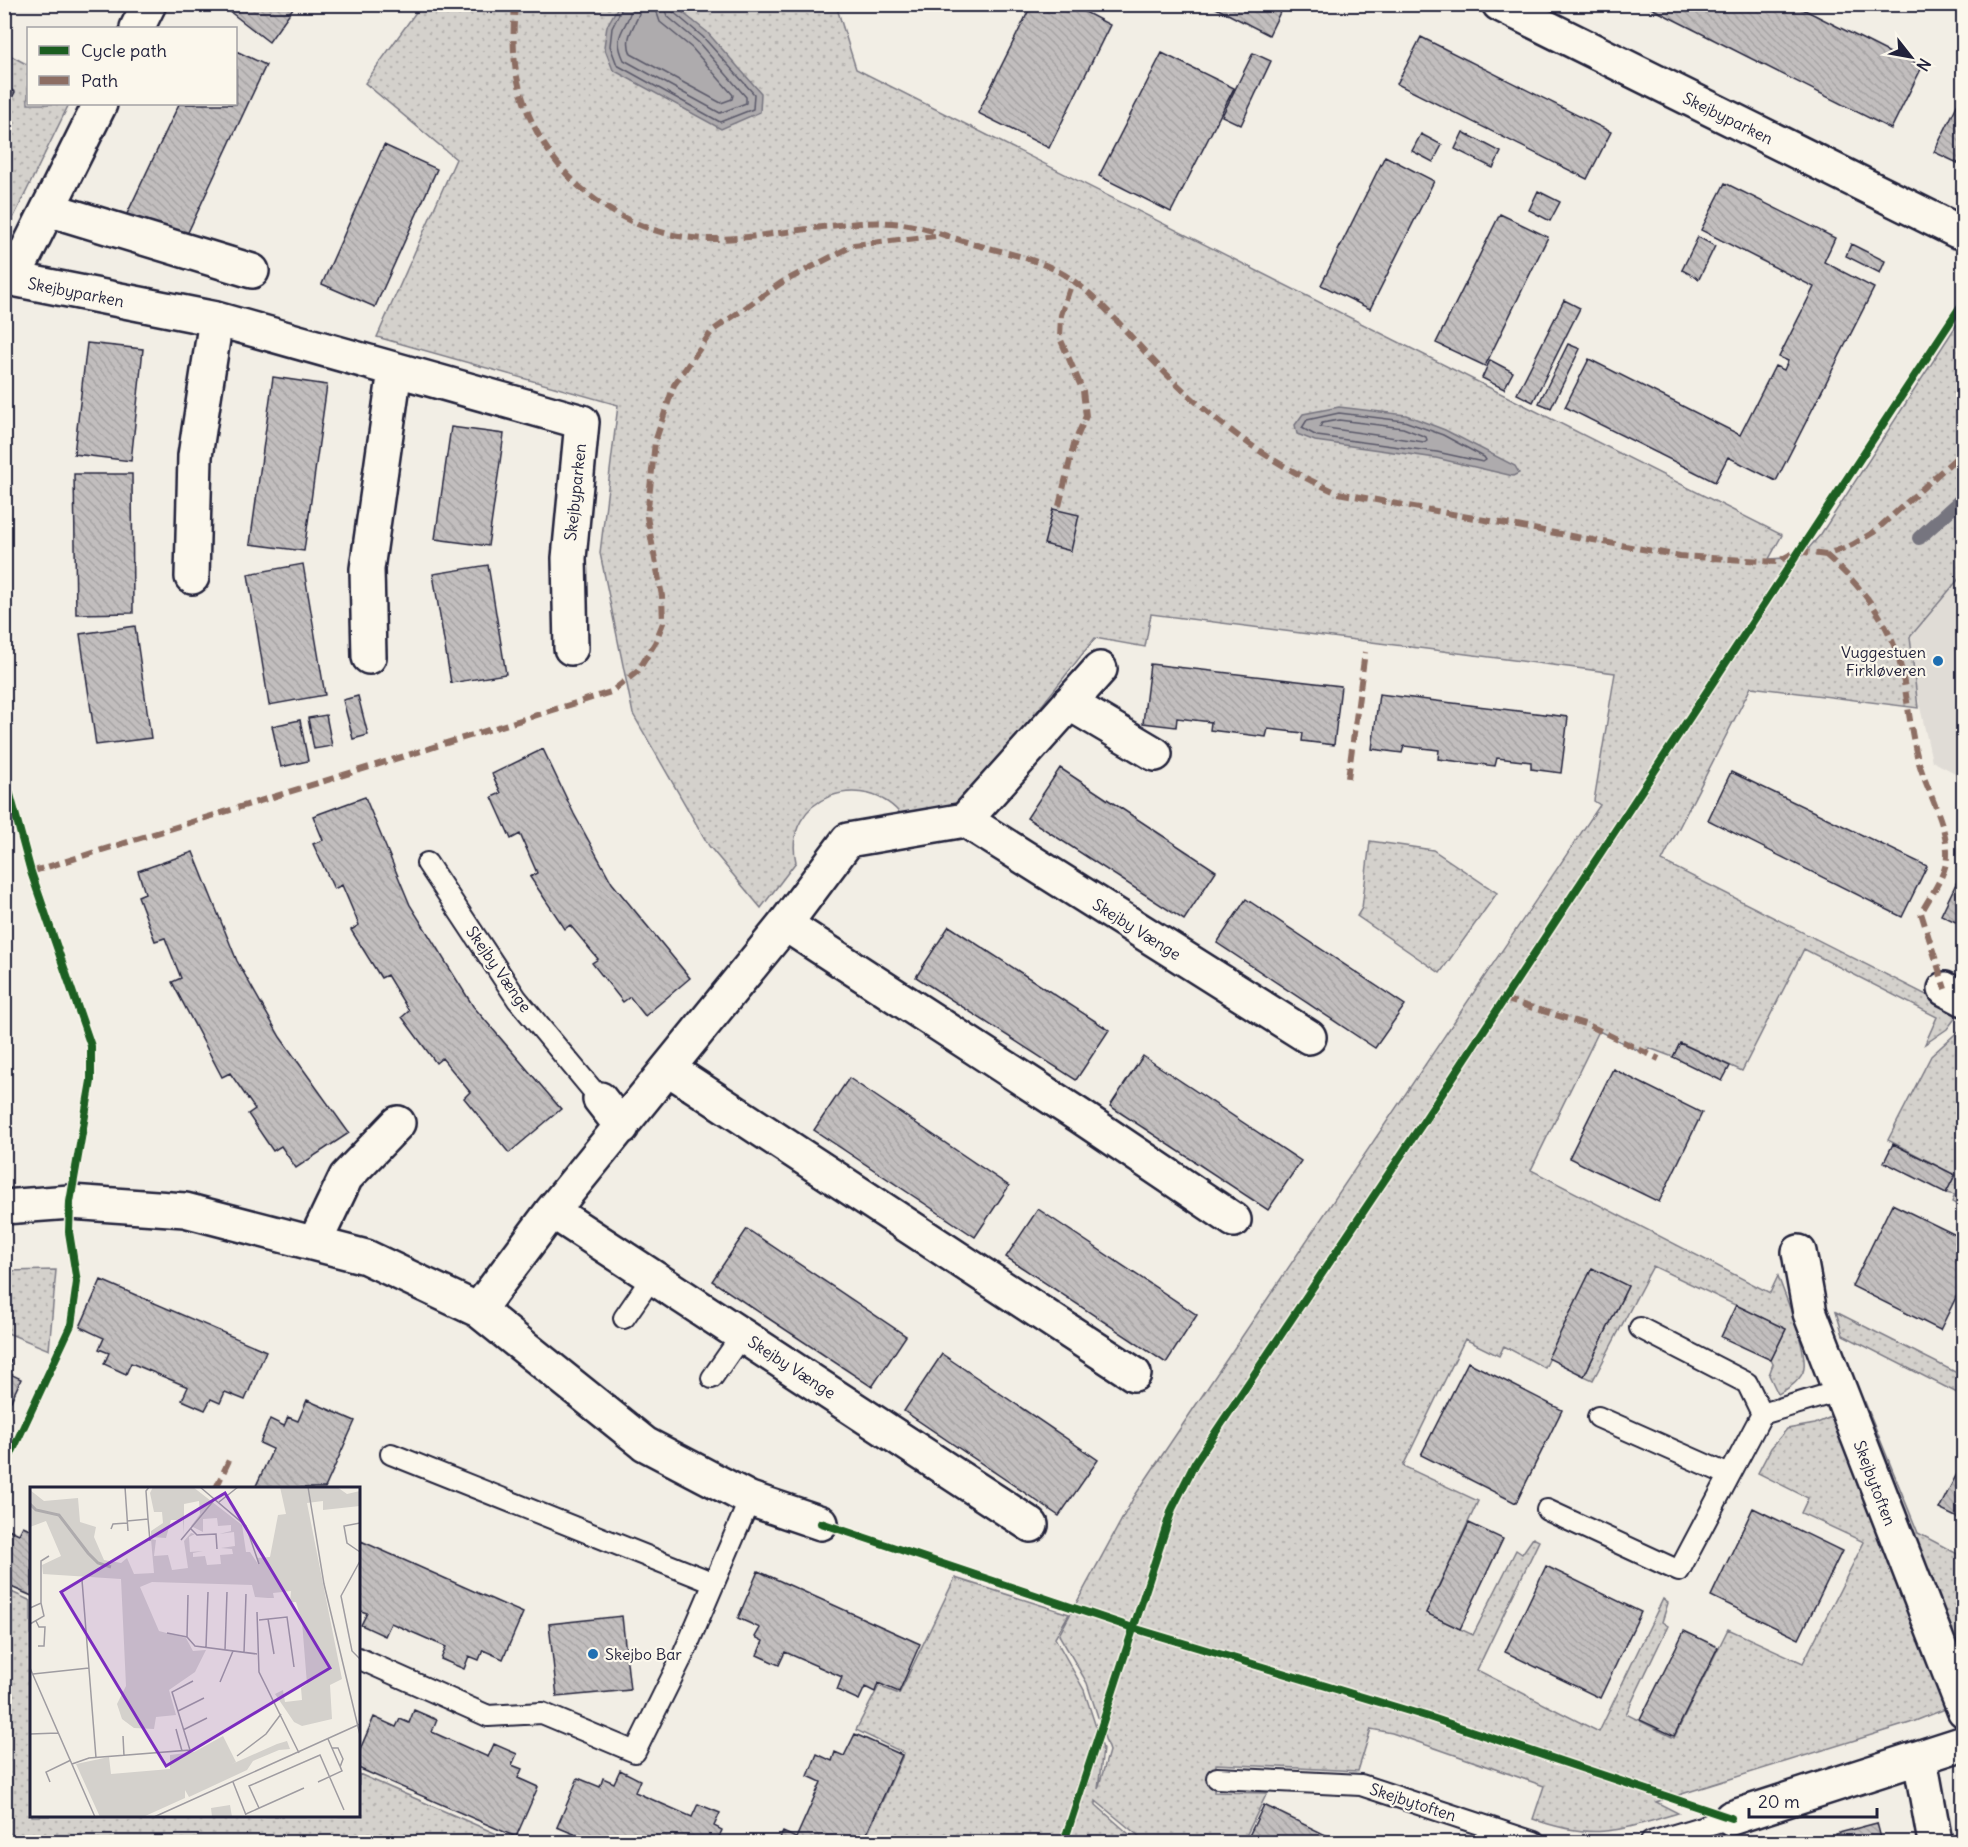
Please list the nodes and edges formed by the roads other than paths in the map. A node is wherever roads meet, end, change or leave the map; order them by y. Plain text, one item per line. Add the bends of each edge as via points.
1 (149, 4) edge
2 (1499, 4) edge
3 (138, 27) edge
4 (100, 105) edge
5 (48, 209) junction
6 (1957, 231) dead end
7 (252, 271) dead end
8 (216, 319) junction
9 (395, 370) junction
10 (192, 577) dead end
11 (571, 648) dead end
12 (369, 657) dead end
13 (1100, 669) dead end
14 (1069, 703) junction
15 (1155, 754) dead end
16 (965, 820) junction
17 (427, 863) dead end
18 (785, 924) junction
19 (1309, 1037) dead end
20 (669, 1069) junction
21 (600, 1099) joint
22 (398, 1123) dead end
23 (622, 1127) junction
24 (4, 1207) edge
25 (552, 1211) junction
26 (1234, 1220) dead end
27 (315, 1242) junction
28 (1799, 1252) dead end
29 (652, 1276) junction
30 (478, 1310) junction
31 (624, 1318) dead end
32 (1640, 1328) dead end
33 (742, 1335) junction
34 (1134, 1374) dead end
35 (712, 1378) dead end
36 (1839, 1391) junction
37 (1762, 1414) junction
38 (1598, 1417) dead end
39 (390, 1454) dead end
40 (1729, 1475) junction
41 (750, 1499) junction
42 (1547, 1510) dead end
43 (821, 1523) dead end
44 (1031, 1525) dead end
45 (714, 1583) junction
46 (360, 1659) edge
47 (1964, 1710) edge
48 (1964, 1743) edge
49 (1920, 1758) junction
50 (1217, 1778) dead end
51 (1731, 1818) joint
52 (1534, 1842) edge
53 (1651, 1842) edge
54 (1935, 1842) edge

1 - 3 street
2 - 6 street, Skejbyparken
4 - 5 street, Skejbyparken
5 - 7 street
5 - 8 street, Skejbyparken via 13,279
8 - 9 street, Skejbyparken
8 - 10 street via 195,456
9 - 11 street, Skejbyparken via 582,422 569,558
9 - 12 street via 367,569
13 - 14 street
14 - 15 street
14 - 16 street
16 - 18 street via 848,840
16 - 19 street, Skejby Vænge
17 - 21 lane, Skejby Vænge via 518,999
18 - 20 street via 733,968
18 - 26 street
20 - 23 street
20 - 34 street
21 - 23 street, Skejby Vænge
22 - 27 street via 346,1177
23 - 25 street
24 - 27 street via 70,1202 184,1210
25 - 29 street, Skejby Vænge
25 - 30 street
27 - 30 street via 366,1257
28 - 36 street, Skejbytoften via 1810,1313
29 - 31 lane
29 - 33 street, Skejby Vænge
30 - 41 street via 645,1444
32 - 37 lane via 1747,1383
33 - 35 lane
33 - 44 street, Skejby Vænge
36 - 37 lane
36 - 47 street, Skejbytoften
37 - 40 lane
38 - 40 lane
39 - 45 lane
40 - 42 lane via 1679,1571
41 - 43 street
41 - 45 lane
45 - 46 lane via 635,1752 542,1713 488,1716
48 - 49 street
49 - 51 street
49 - 54 street
50 - 52 lane, Skejbytoften via 1361,1785
51 - 53 lane

